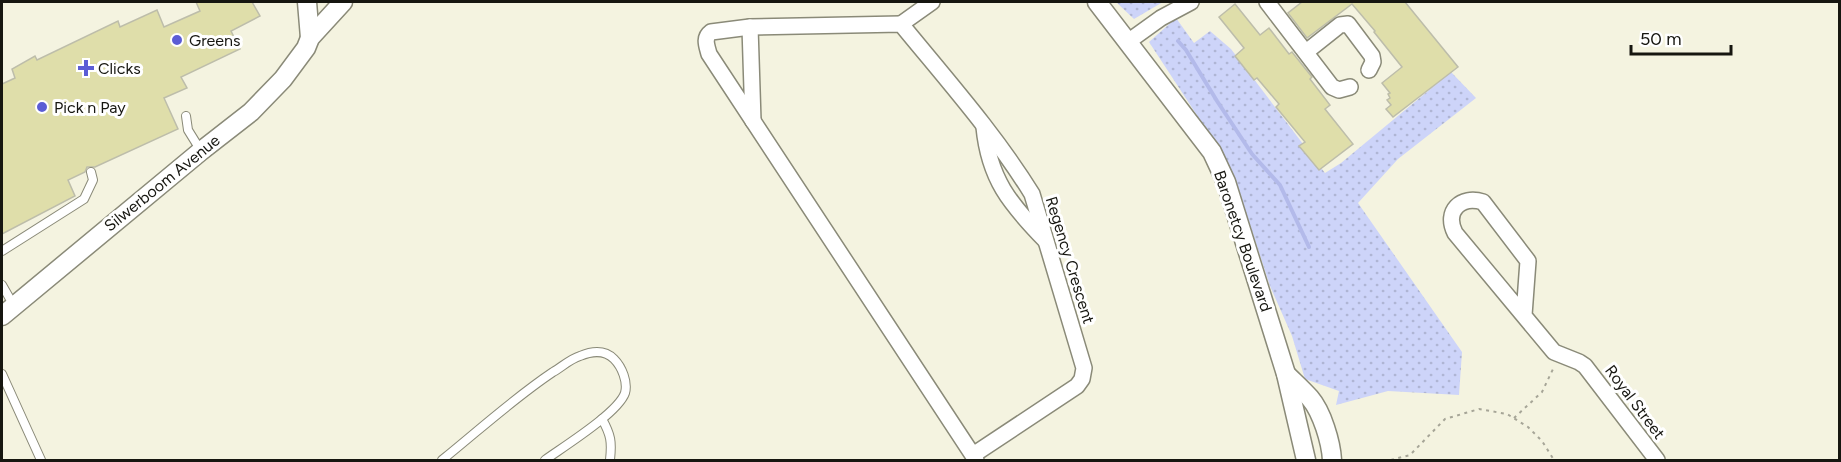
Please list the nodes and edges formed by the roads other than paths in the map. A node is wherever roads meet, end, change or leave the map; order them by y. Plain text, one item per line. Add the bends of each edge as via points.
1 (307, 2) edge
2 (327, 2) edge
3 (343, 2) edge
4 (932, 2) edge
5 (1097, 2) edge
6 (1173, 2) edge
7 (1191, 2) edge
8 (1267, 2) edge
9 (1161, 18) junction
10 (901, 24) junction
11 (750, 27) junction
12 (310, 38) junction
13 (1129, 41) junction
14 (1306, 52) junction
15 (1369, 70) dead end
16 (1350, 87) dead end
17 (186, 116) dead end
18 (753, 122) junction
19 (984, 127) junction
20 (201, 151) junction
21 (91, 172) dead end
22 (1046, 242) junction
23 (2, 250) edge
24 (2, 285) edge
25 (8, 311) edge
26 (1527, 319) junction
27 (1286, 374) junction
28 (2, 376) edge
29 (1302, 390) junction
30 (602, 419) junction
31 (975, 458) edge
32 (41, 460) edge
33 (442, 460) edge
34 (545, 460) edge
35 (610, 460) edge
36 (1306, 460) edge
37 (1325, 460) edge
38 (1332, 460) edge
39 (1657, 460) edge

1 - 12 street
2 - 3 street
3 - 12 street, Silwerboom Avenue
4 - 10 street
5 - 13 street, Baronetcy Boulevard
6 - 9 street
7 - 9 street
8 - 14 street
9 - 13 street
10 - 11 street, Regency Crescent
10 - 19 street, Regency Crescent
11 - 18 street
11 - 18 street, Regency Crescent via 711,32 706,42 709,54
12 - 20 street, Silwerboom Avenue via 284,79 251,112
13 - 27 street, Baronetcy Boulevard via 1219,166
14 - 15 street via 1340,25 1348,24 1372,56
14 - 16 street via 1332,87
17 - 20 lane via 188,130
18 - 31 street, Regency Crescent
19 - 22 street, Regency Crescent via 1032,195
19 - 22 street via 986,150 1004,192
20 - 25 street, Silwerboom Avenue
21 - 23 lane via 93,180 84,199
22 - 31 street, Regency Crescent via 1084,368 1082,379
24 - 25 lane
26 - 26 street, Royal Street via 1451,225 1455,209 1464,201 1483,202 1528,261
26 - 39 street, Royal Street via 1554,352 1585,366
27 - 29 street, Baronetcy Boulevard
27 - 36 street, Baronetcy Boulevard
28 - 32 lane
29 - 37 street, Baronetcy Boulevard
29 - 38 street, Baronetcy Boulevard via 1317,410
30 - 33 lane via 621,399 626,384 618,362 610,356 583,354 533,385
30 - 34 lane
30 - 35 lane via 610,434

